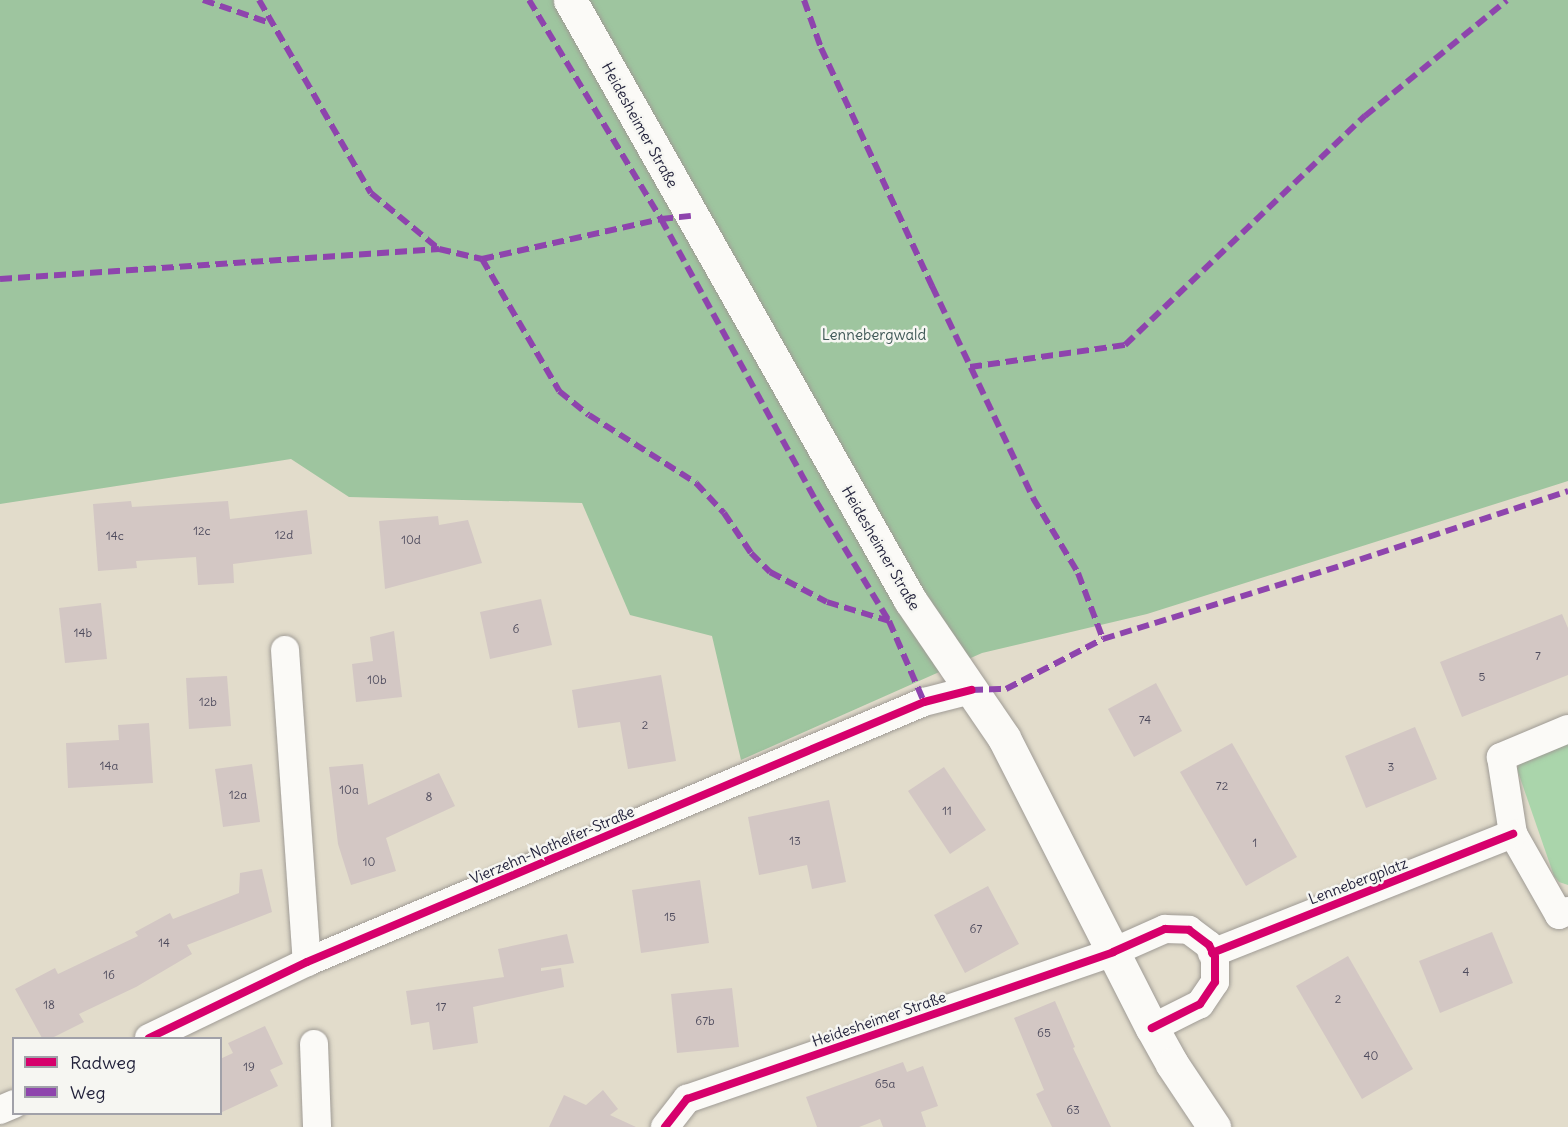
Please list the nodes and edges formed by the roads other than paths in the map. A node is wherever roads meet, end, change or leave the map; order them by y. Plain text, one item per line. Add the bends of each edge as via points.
1 (570, 0) edge
2 (285, 650) dead end
3 (971, 690) junction
4 (1568, 729) edge
5 (1513, 834) junction
6 (1568, 911) edge
7 (1113, 952) junction
8 (1212, 953) junction
9 (307, 962) junction
10 (1152, 1028) junction
11 (151, 1037) edge
12 (314, 1044) dead end
13 (317, 1127) edge
14 (665, 1127) edge
15 (1214, 1127) edge

1 - 3 main road, Heidesheimer Straße via 895,574
2 - 9 street
3 - 7 main road, Heidesheimer Straße via 1028,781
3 - 9 street, Vierzehn-Nothelfer-Straße via 924,702
4 - 5 street via 1502,757
5 - 6 street via 1559,915
5 - 8 street, Lennebergplatz
7 - 8 street via 1154,933 1177,928 1200,936
7 - 10 main road
7 - 14 street, Heidesheimer Straße via 687,1099
8 - 10 street via 1217,969 1209,994 1200,1004
9 - 11 street, Vierzehn-Nothelfer-Straße
10 - 15 main road
12 - 13 street

